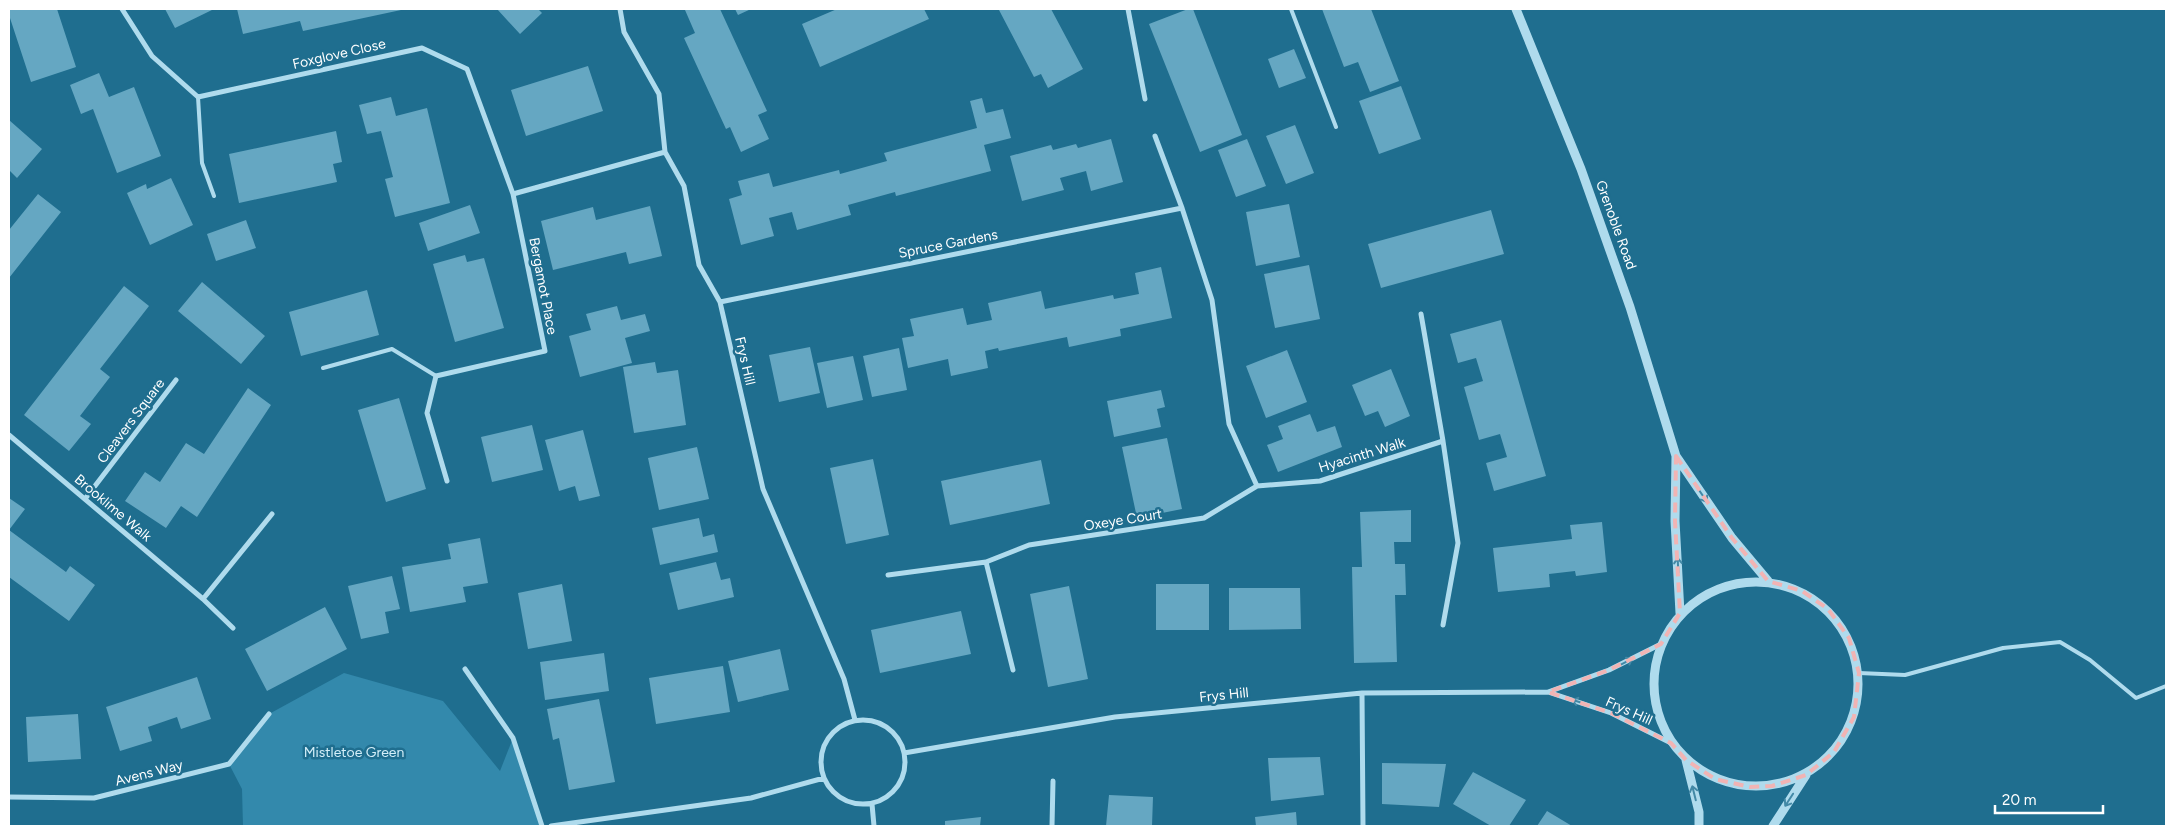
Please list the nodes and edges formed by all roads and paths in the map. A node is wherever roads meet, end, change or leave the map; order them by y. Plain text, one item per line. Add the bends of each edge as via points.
1 (122, 9) edge
2 (620, 9) edge
3 (1128, 9) edge
4 (1291, 9) edge
5 (1516, 9) edge
6 (198, 97) junction
7 (1145, 99) dead end
8 (1336, 127) dead end
9 (1154, 136) dead end
10 (665, 152) junction
11 (513, 194) junction
12 (214, 196) dead end
13 (1182, 208) junction
14 (720, 302) junction
15 (1421, 314) dead end
16 (323, 368) dead end
17 (436, 376) junction
18 (176, 380) dead end
19 (9, 435) edge
20 (1443, 441) junction
21 (1676, 456) junction
22 (447, 480) dead end
23 (1257, 486) junction
24 (85, 499) junction
25 (272, 514) dead end
26 (986, 562) junction
27 (888, 575) dead end
28 (1768, 581) junction
29 (203, 599) junction
30 (1680, 613) junction
31 (1444, 625) dead end
32 (233, 628) dead end
33 (1661, 644) junction
34 (465, 669) dead end
35 (1013, 670) dead end
36 (1859, 673) junction
37 (2166, 686) edge
38 (1548, 692) junction
39 (1362, 694) junction
40 (269, 714) dead end
41 (855, 720) junction
42 (1671, 743) junction
43 (904, 753) junction
44 (1686, 760) junction
45 (1806, 775) junction
46 (824, 778) junction
47 (1053, 782) dead end
48 (9, 797) edge
49 (872, 804) junction
50 (542, 826) edge
51 (551, 826) edge
52 (874, 826) edge
53 (1052, 826) edge
54 (1363, 826) edge
55 (1698, 826) edge
56 (1773, 826) edge

1 - 6 street via 152,56
2 - 10 street, Frys Hill via 624,32 659,94
3 - 7 street
4 - 8 lane
5 - 21 street, Grenoble Road via 1581,169 1630,307
6 - 11 street, Foxglove Close via 422,48 467,69
6 - 12 lane via 202,163
9 - 13 street
10 - 11 street
10 - 14 street, Frys Hill via 684,186 700,265
11 - 17 street, Bergamot Place via 544,351
13 - 14 street, Spruce Gardens
13 - 23 street via 1212,300 1229,424
14 - 41 street, Frys Hill via 763,489 844,679
15 - 20 street
16 - 17 lane via 392,349
17 - 22 street via 427,413
18 - 24 street, Cleavers Square
19 - 24 street, Brooklime Walk
20 - 23 street, Hyacinth Walk via 1320,481
20 - 31 street via 1458,543
21 -> 28 street, Grenoble Road via 1732,538
30 -> 21 street, Grenoble Road via 1674,521
23 - 26 street, Oxeye Court via 1204,518 1028,546
24 - 29 street, Brooklime Walk
25 - 29 street
26 - 27 street, Oxeye Court
26 - 35 street
28 - 30 street via 1742,581 1708,592
28 - 36 street via 1802,591 1828,609 1849,638
29 - 32 street, Brooklime Walk
30 - 33 street
38 -> 33 street, Frys Hill via 1609,670
33 - 42 street via 1651,679 1658,712
34 - 50 street via 513,738
36 - 37 lane via 1905,675 2003,648 2060,642 2090,660 2136,698
36 - 45 street via 1854,717 1834,752
38 - 39 street, Frys Hill
42 -> 38 street, Frys Hill via 1611,713
39 - 43 street, Frys Hill via 1115,717
39 - 54 street
40 - 48 street, Avens Way via 229,764 94,798
41 - 43 street via 870,720 884,725 895,734
41 - 46 street via 834,731 825,743 821,757
42 - 44 street
43 - 49 street via 905,768 900,782 891,794
44 - 45 street via 1715,779 1750,787 1772,786
55 -> 44 street via 1699,812
45 -> 56 street
46 - 49 street via 832,791 844,800
46 - 51 street via 751,798
47 - 53 street
49 - 52 street

